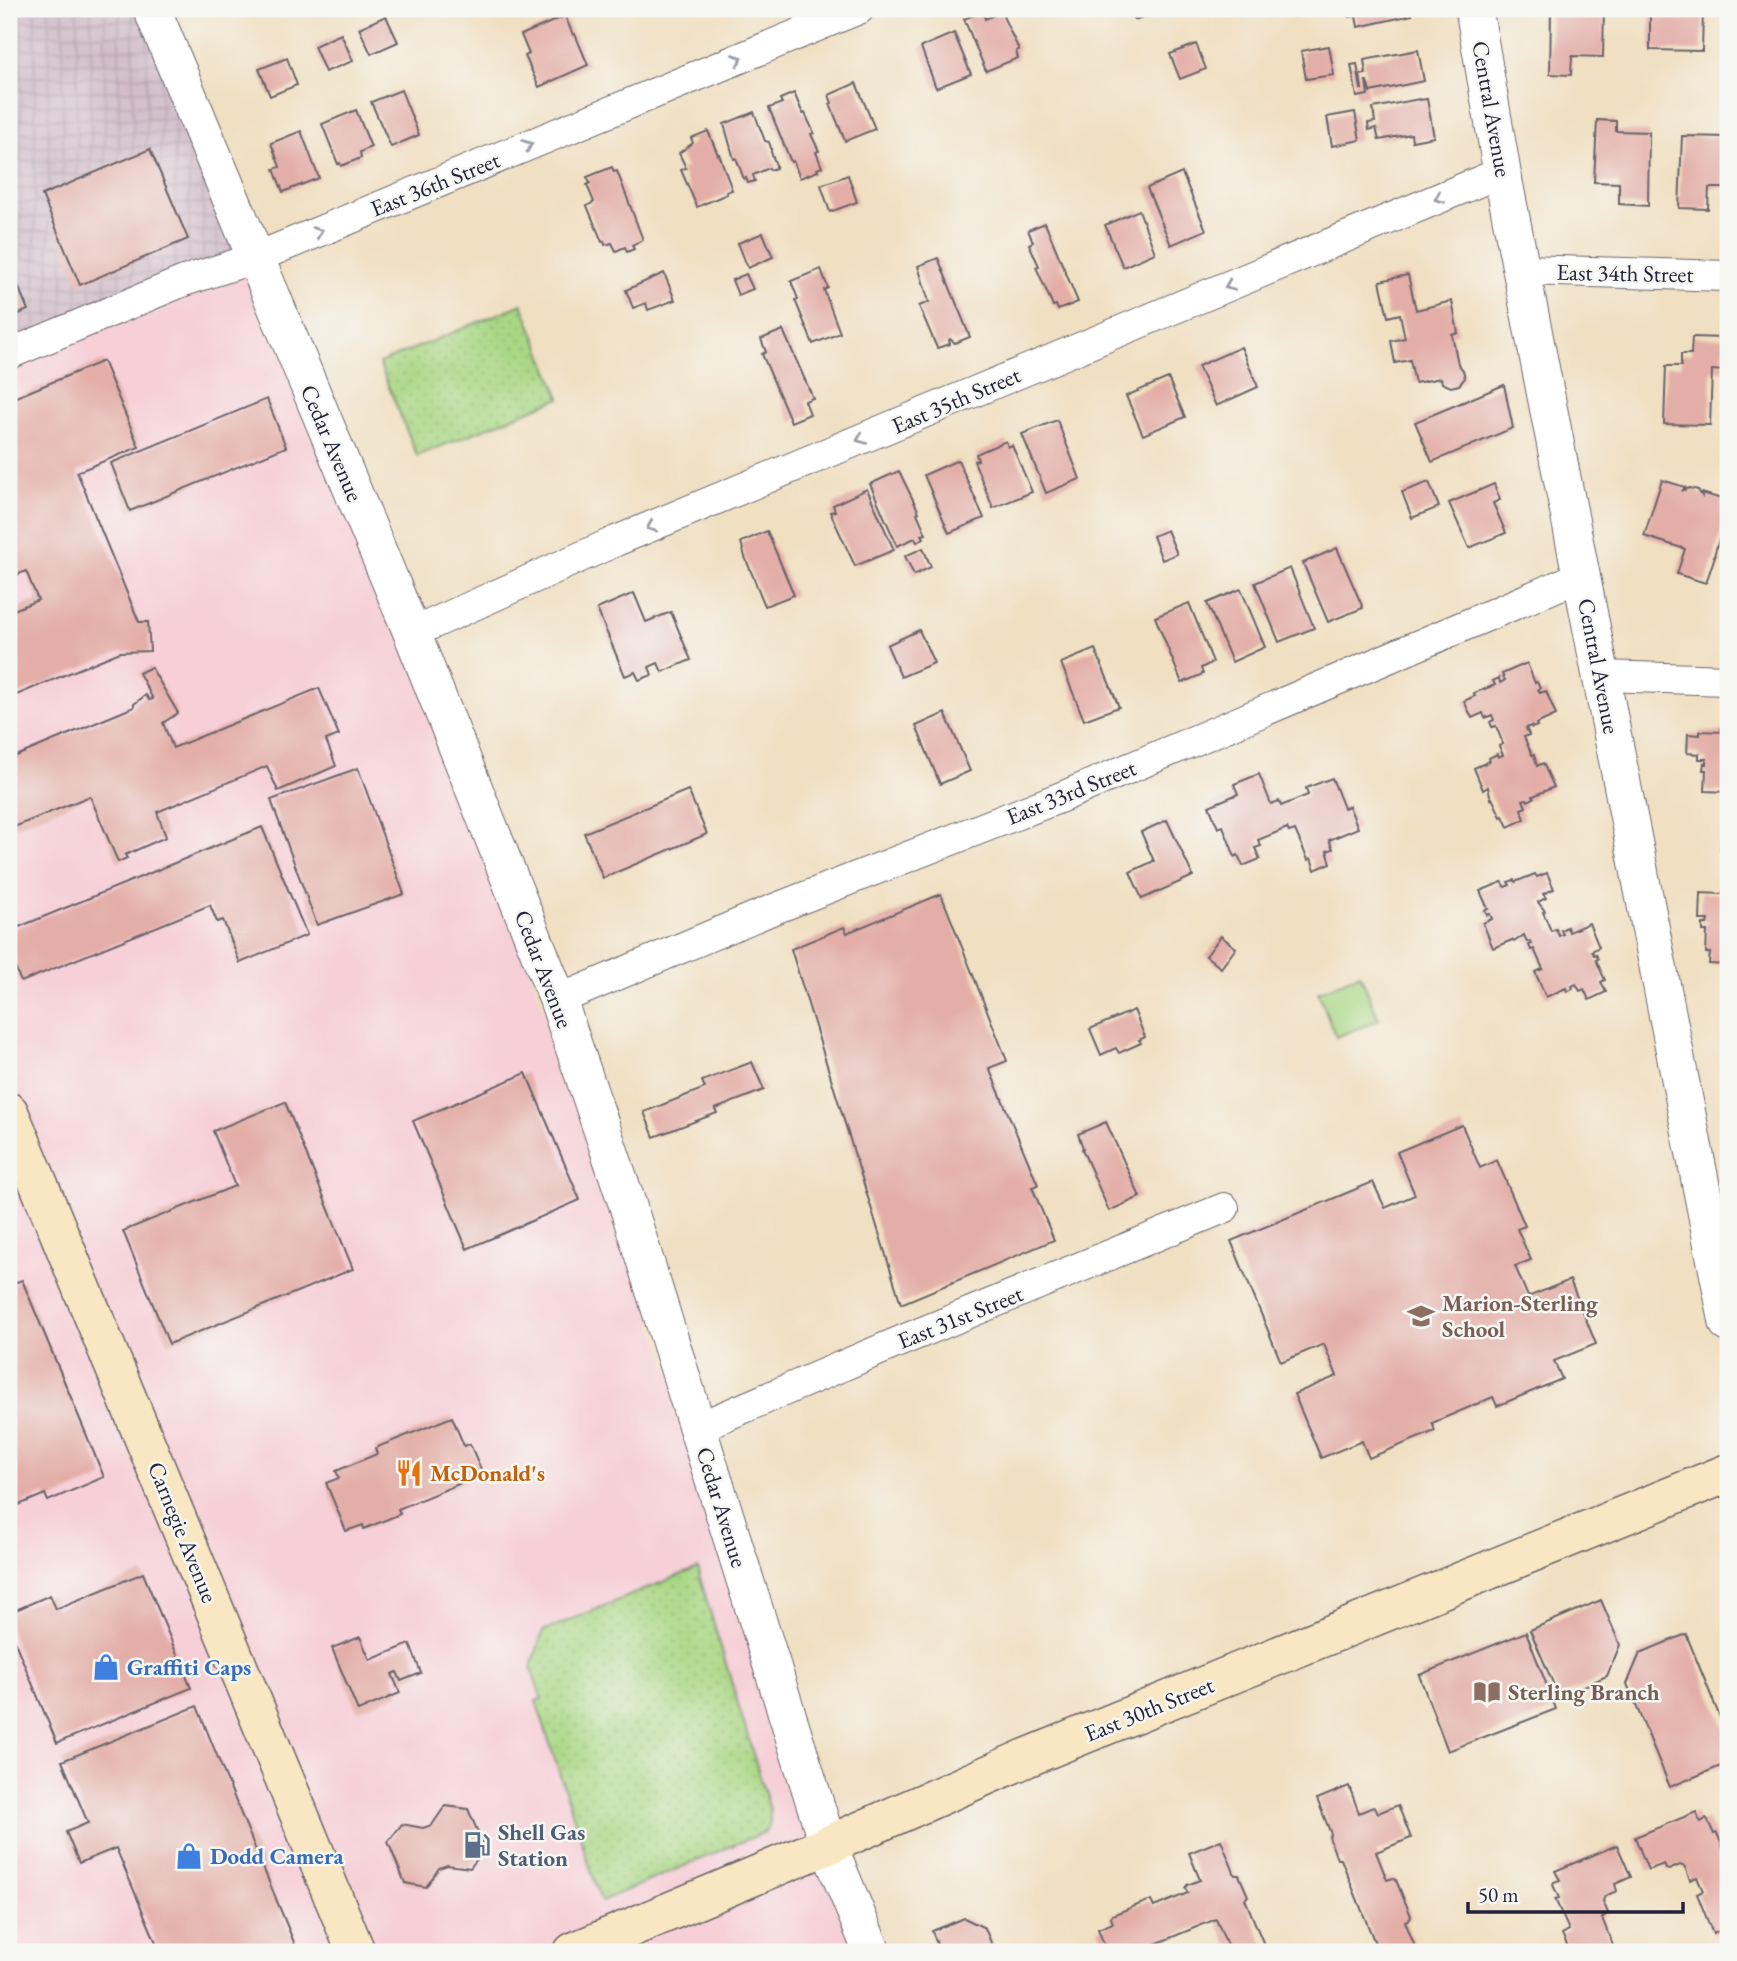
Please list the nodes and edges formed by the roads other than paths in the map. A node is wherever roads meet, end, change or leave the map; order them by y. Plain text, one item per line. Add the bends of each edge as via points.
1 (152, 9) edge
2 (859, 9) edge
3 (1474, 9) edge
4 (1502, 172) junction
5 (255, 258) junction
6 (1522, 270) junction
7 (1728, 276) edge
8 (9, 355) edge
9 (1581, 576) junction
10 (412, 633) junction
11 (1602, 676) junction
12 (1728, 680) edge
13 (558, 1000) junction
14 (9, 1112) edge
15 (1224, 1208) dead end
16 (1728, 1322) edge
17 (697, 1429) junction
18 (1728, 1474) edge
19 (828, 1845) junction
20 (356, 1952) edge
21 (573, 1952) edge
22 (872, 1952) edge

1 - 5 street, Cedar Avenue
5 -> 2 street, East 36th Street
3 - 4 street, Central Avenue
4 - 6 street, Central Avenue
4 -> 10 street, East 35th Street via 629,536
5 - 8 street, East 36th Street via 184,281
5 - 10 street, Cedar Avenue
6 - 7 street, East 34th Street
6 - 9 street, Central Avenue
9 - 11 street, Central Avenue
9 - 13 street, East 33rd Street via 1064,796 769,911
10 - 13 street, Cedar Avenue
11 - 12 street
11 - 16 street, Central Avenue
13 - 17 street, Cedar Avenue
14 - 20 main road, Carnegie Avenue
15 - 17 street, East 31st Street
17 - 19 street, Cedar Avenue
18 - 19 main road, East 30th Street via 1026,1758
19 - 21 main road, East 30th Street
19 - 22 street, Cedar Avenue

